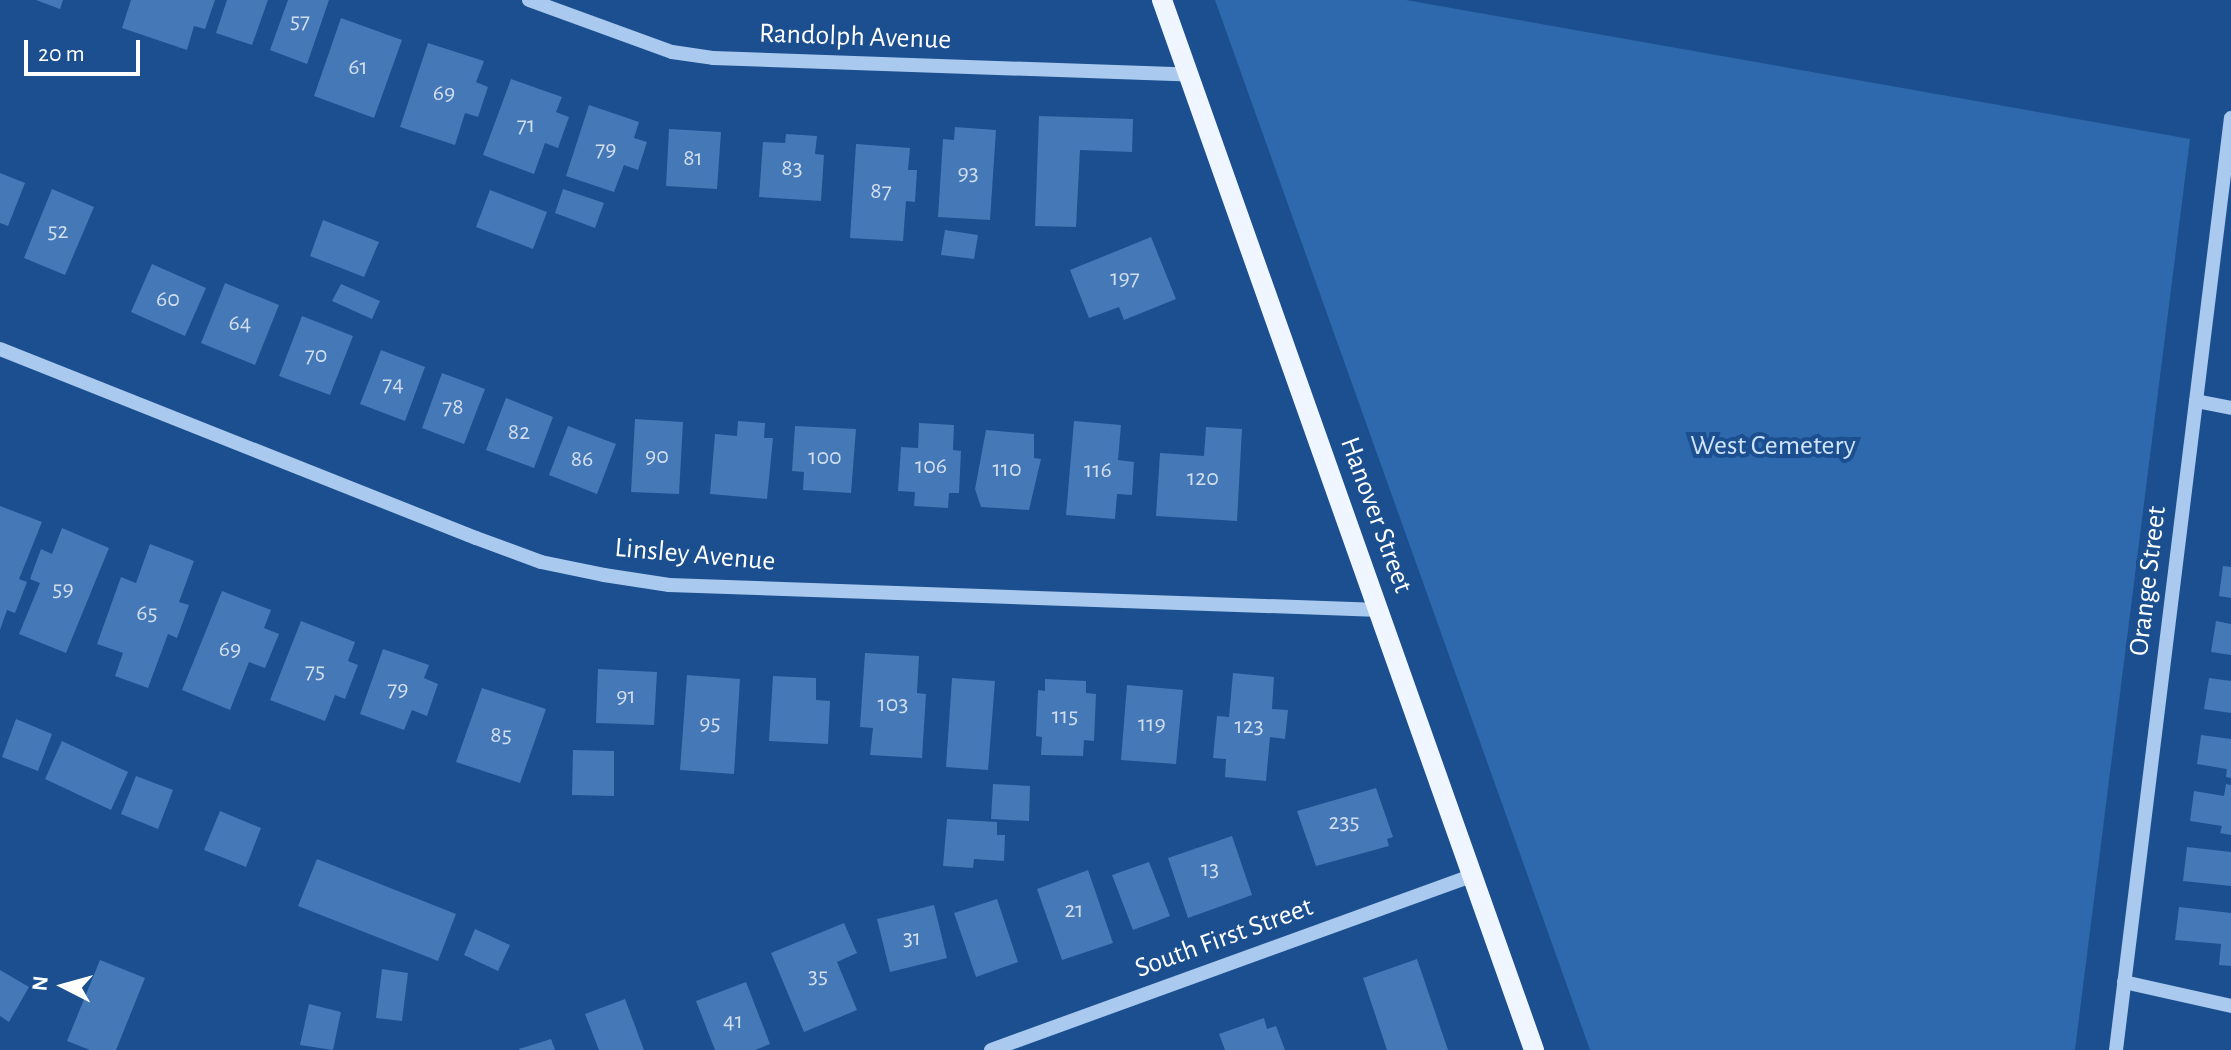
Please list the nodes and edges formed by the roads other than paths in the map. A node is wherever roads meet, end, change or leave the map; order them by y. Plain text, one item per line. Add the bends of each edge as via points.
1 (529, 0) edge
2 (1162, 0) edge
3 (1188, 75) junction
4 (2231, 118) edge
5 (0, 349) edge
6 (2196, 401) junction
7 (2231, 408) edge
8 (1380, 610) junction
9 (1474, 875) junction
10 (2124, 982) junction
11 (2231, 1006) edge
12 (991, 1050) edge
13 (1534, 1050) edge
14 (2116, 1050) edge

1 - 3 street, Randolph Avenue via 672,52 713,58
2 - 3 main road, Hanover Street
3 - 8 main road, Hanover Street
4 - 6 street, Orange Street
5 - 8 street, Linsley Avenue via 476,538 541,562 604,575 669,585
6 - 7 street
6 - 10 street, Orange Street
8 - 9 main road, Hanover Street
9 - 12 street, South First Street
9 - 13 main road, Hanover Street
10 - 11 street
10 - 14 street, Orange Street

